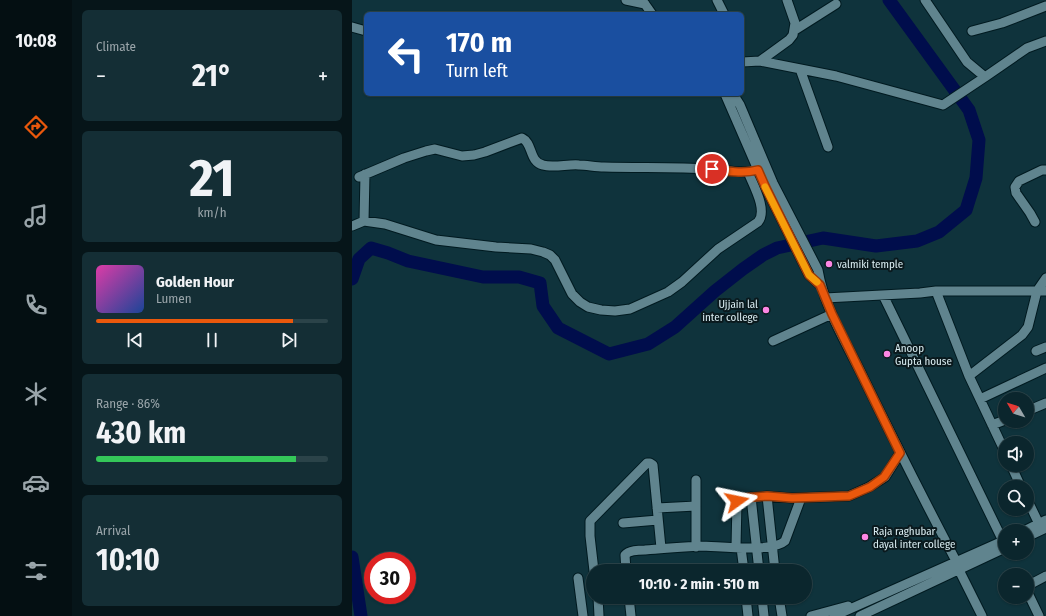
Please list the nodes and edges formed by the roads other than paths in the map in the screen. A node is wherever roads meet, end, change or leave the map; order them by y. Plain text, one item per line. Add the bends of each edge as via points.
1 (626, 0) edge
2 (717, 0) edge
3 (786, 0) edge
4 (925, 0) edge
5 (644, 2) edge
6 (836, 4) dead end
7 (1046, 6) edge
8 (651, 12) edge
9 (723, 12) edge
10 (352, 27) edge
11 (364, 30) edge
12 (795, 30) junction
13 (972, 32) dead end
14 (1046, 41) edge
15 (760, 61) junction
16 (744, 62) edge
17 (800, 69) junction
18 (985, 78) junction
19 (726, 96) edge
20 (734, 96) edge
21 (828, 147) dead end
22 (758, 170) junction
23 (1046, 170) edge
24 (748, 172) junction
25 (769, 184) junction
26 (364, 221) junction
27 (1035, 222) dead end
28 (352, 226) edge
29 (1046, 278) edge
30 (936, 291) junction
31 (1041, 291) edge
32 (883, 295) junction
33 (826, 298) junction
34 (832, 314) junction
35 (773, 341) dead end
36 (1046, 347) edge
37 (1036, 351) dead end
38 (1046, 368) edge
39 (969, 376) junction
40 (980, 399) junction
41 (1046, 403) edge
42 (1034, 408) edge
43 (998, 423) edge
44 (992, 425) junction
45 (998, 437) edge
46 (900, 453) junction
47 (696, 480) dead end
48 (767, 496) junction
49 (751, 497) junction
50 (801, 498) junction
51 (696, 506) junction
52 (657, 508) junction
53 (1034, 509) edge
54 (658, 520) junction
55 (623, 523) dead end
56 (1044, 524) edge
57 (1034, 528) edge
58 (998, 531) edge
59 (1034, 532) edge
60 (998, 546) edge
61 (696, 547) junction
62 (757, 547) junction
63 (772, 547) junction
64 (661, 548) junction
65 (739, 548) junction
66 (593, 564) edge
67 (625, 564) edge
68 (742, 564) edge
69 (759, 564) edge
70 (774, 564) edge
71 (957, 566) junction
72 (1046, 576) edge
73 (578, 578) dead end
74 (1034, 582) edge
75 (867, 601) junction
76 (598, 604) edge
77 (630, 604) edge
78 (747, 604) edge
79 (763, 604) edge
80 (780, 604) edge
81 (1033, 604) edge
82 (583, 616) edge
83 (599, 616) edge
84 (631, 616) edge
85 (748, 616) edge
86 (764, 616) edge
87 (782, 616) edge
88 (811, 616) edge
89 (834, 616) edge
90 (860, 616) edge
91 (982, 616) edge
92 (1039, 616) edge

1 - 5 street
2 - 9 street
3 - 12 street via 795,23
4 - 18 street via 967,62
5 - 8 street
6 - 12 street
7 - 13 street
10 - 11 street
12 - 15 street via 789,40
14 - 18 street via 1027,48
15 - 16 street
15 - 17 street
17 - 18 street via 836,76 943,105
17 - 21 street
19 - 22 street
20 - 25 street via 740,105
22 - 24 street
22 - 25 street
23 - 27 street via 1019,181 1016,187 1016,192
24 - 26 street via 543,165 536,161 522,138 474,155 462,156 435,149 362,175
24 - 26 street via 762,209 762,218 718,249 668,292 630,309 601,310 580,302 572,294 555,260 542,252 436,240 385,224
25 - 33 street
26 - 28 street
29 - 31 street
30 - 31 street
30 - 32 street
30 - 39 street
31 - 39 street via 1028,327 1022,335
32 - 33 street
32 - 58 street
33 - 34 street
34 - 35 street
34 - 46 street
36 - 37 street
38 - 40 street
39 - 40 street
40 - 44 street
41 - 42 street
43 - 44 street
44 - 45 street
46 - 50 street via 884,477 870,487 849,496
46 - 71 street
47 - 51 street
48 - 49 street
48 - 50 street
48 - 63 street
49 - 62 street
49 - 65 street via 740,498 737,501
50 - 63 street via 785,541
51 - 52 street
51 - 61 street
52 - 54 street
52 - 66 street via 653,465 647,463 590,521
53 - 56 street
54 - 55 street
54 - 64 street
56 - 57 street
56 - 59 street
60 - 71 street
61 - 64 street
61 - 65 street
62 - 63 street
62 - 65 street
62 - 69 street
63 - 70 street
64 - 67 street via 627,553
65 - 68 street
71 - 75 street
71 - 90 street
71 - 91 street
72 - 74 street
73 - 82 street
75 - 88 street
75 - 89 street
76 - 83 street
77 - 84 street
78 - 85 street
79 - 86 street
80 - 87 street
81 - 92 street

